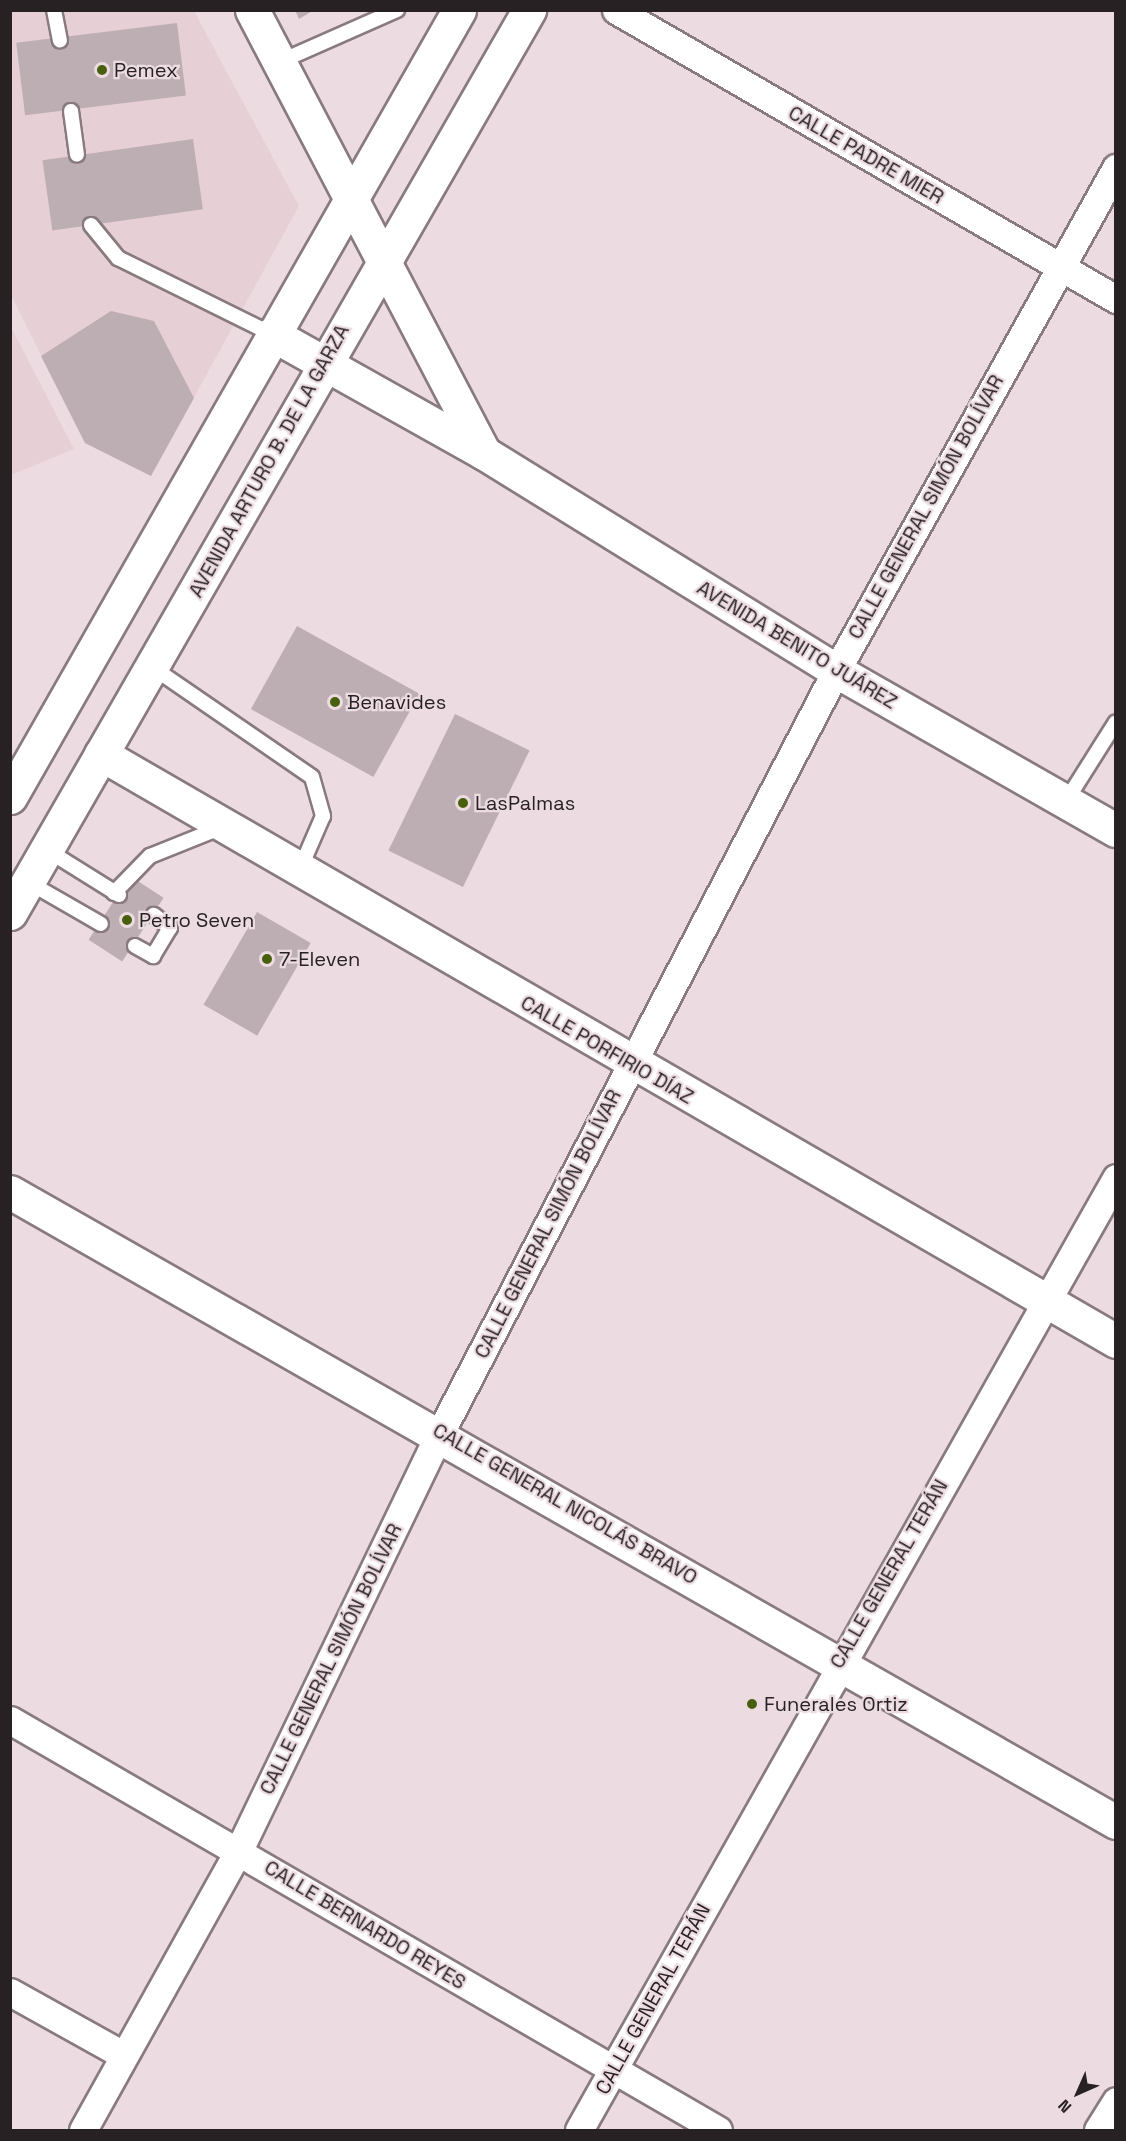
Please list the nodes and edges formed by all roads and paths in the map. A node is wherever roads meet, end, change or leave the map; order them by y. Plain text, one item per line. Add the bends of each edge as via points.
1 (54, 10) edge
2 (252, 10) edge
3 (397, 10) edge
4 (459, 10) edge
5 (529, 10) edge
6 (616, 10) edge
7 (60, 40) dead end
8 (279, 62) junction
9 (71, 111) dead end
10 (77, 155) dead end
11 (1116, 168) edge
12 (352, 199) junction
13 (91, 225) dead end
14 (383, 258) junction
15 (1058, 266) junction
16 (1116, 299) edge
17 (272, 334) junction
18 (323, 364) junction
19 (484, 453) junction
20 (152, 667) junction
21 (836, 670) junction
22 (1116, 722) edge
23 (102, 754) junction
24 (10, 797) edge
25 (1066, 801) junction
26 (223, 826) junction
27 (1116, 830) edge
28 (46, 850) junction
29 (299, 871) junction
30 (28, 882) junction
31 (10, 913) edge
32 (154, 915) dead end
33 (101, 924) dead end
34 (135, 945) dead end
35 (630, 1065) junction
36 (1116, 1178) edge
37 (10, 1192) edge
38 (1046, 1301) junction
39 (1116, 1341) edge
40 (440, 1433) junction
41 (840, 1661) junction
42 (10, 1720) edge
43 (1116, 1822) edge
44 (239, 1850) junction
45 (10, 1992) edge
46 (123, 2055) junction
47 (613, 2072) junction
48 (1116, 2101) edge
49 (83, 2130) edge
50 (579, 2130) edge
51 (718, 2130) edge
52 (1098, 2130) edge

1 - 7 lane
2 - 8 street
3 - 8 lane
4 - 12 street
5 - 14 street, AVENIDA ARTURO B. DE LA GARZA
6 - 15 street, CALLE PADRE MIER
8 - 12 street
9 - 10 lane
11 - 15 street, CALLE GENERAL SIMÓN BOLÍVAR
12 - 14 street
12 - 17 street
13 - 17 lane via 118,258
14 - 18 street, AVENIDA ARTURO B. DE LA GARZA
14 - 19 street
15 - 16 street, CALLE PADRE MIER
15 - 21 street, CALLE GENERAL SIMÓN BOLÍVAR
17 - 18 street, AVENIDA BENITO JUÁREZ
17 - 24 street
18 - 19 street, AVENIDA BENITO JUÁREZ
18 - 20 street, AVENIDA ARTURO B. DE LA GARZA
19 - 21 street, AVENIDA BENITO JUÁREZ
20 - 23 street, AVENIDA ARTURO B. DE LA GARZA
20 - 29 lane via 312,777 323,816
21 - 25 street, AVENIDA BENITO JUÁREZ
21 - 35 street, CALLE GENERAL SIMÓN BOLÍVAR
22 - 25 lane
23 - 26 street, CALLE PORFIRIO DÍAZ
23 - 28 street, AVENIDA ARTURO B. DE LA GARZA
25 - 27 street, AVENIDA BENITO JUÁREZ
26 - 28 lane via 150,856 116,894
26 - 29 street, CALLE PORFIRIO DÍAZ
28 - 30 street, AVENIDA ARTURO B. DE LA GARZA
29 - 35 street, CALLE PORFIRIO DÍAZ
30 - 31 street, AVENIDA ARTURO B. DE LA GARZA
30 - 33 lane
32 - 34 lane via 170,928 153,956
35 - 38 street, CALLE PORFIRIO DÍAZ
35 - 40 street, CALLE GENERAL SIMÓN BOLÍVAR
36 - 38 street, CALLE GENERAL TERÁN
37 - 40 street, CALLE GENERAL NICOLÁS BRAVO
38 - 39 street, CALLE PORFIRIO DÍAZ
38 - 41 street, CALLE GENERAL TERÁN
40 - 41 street, CALLE GENERAL NICOLÁS BRAVO
40 - 44 street, CALLE GENERAL SIMÓN BOLÍVAR
41 - 43 street, CALLE GENERAL NICOLÁS BRAVO
41 - 47 street, CALLE GENERAL TERÁN
42 - 44 street, CALLE BERNARDO REYES
44 - 46 street, CALLE GENERAL SIMÓN BOLÍVAR
44 - 47 street, CALLE BERNARDO REYES
45 - 46 street
46 - 49 street, CALLE GENERAL SIMÓN BOLÍVAR
47 - 50 street, CALLE GENERAL TERÁN
47 - 51 street, CALLE BERNARDO REYES
48 - 52 street

